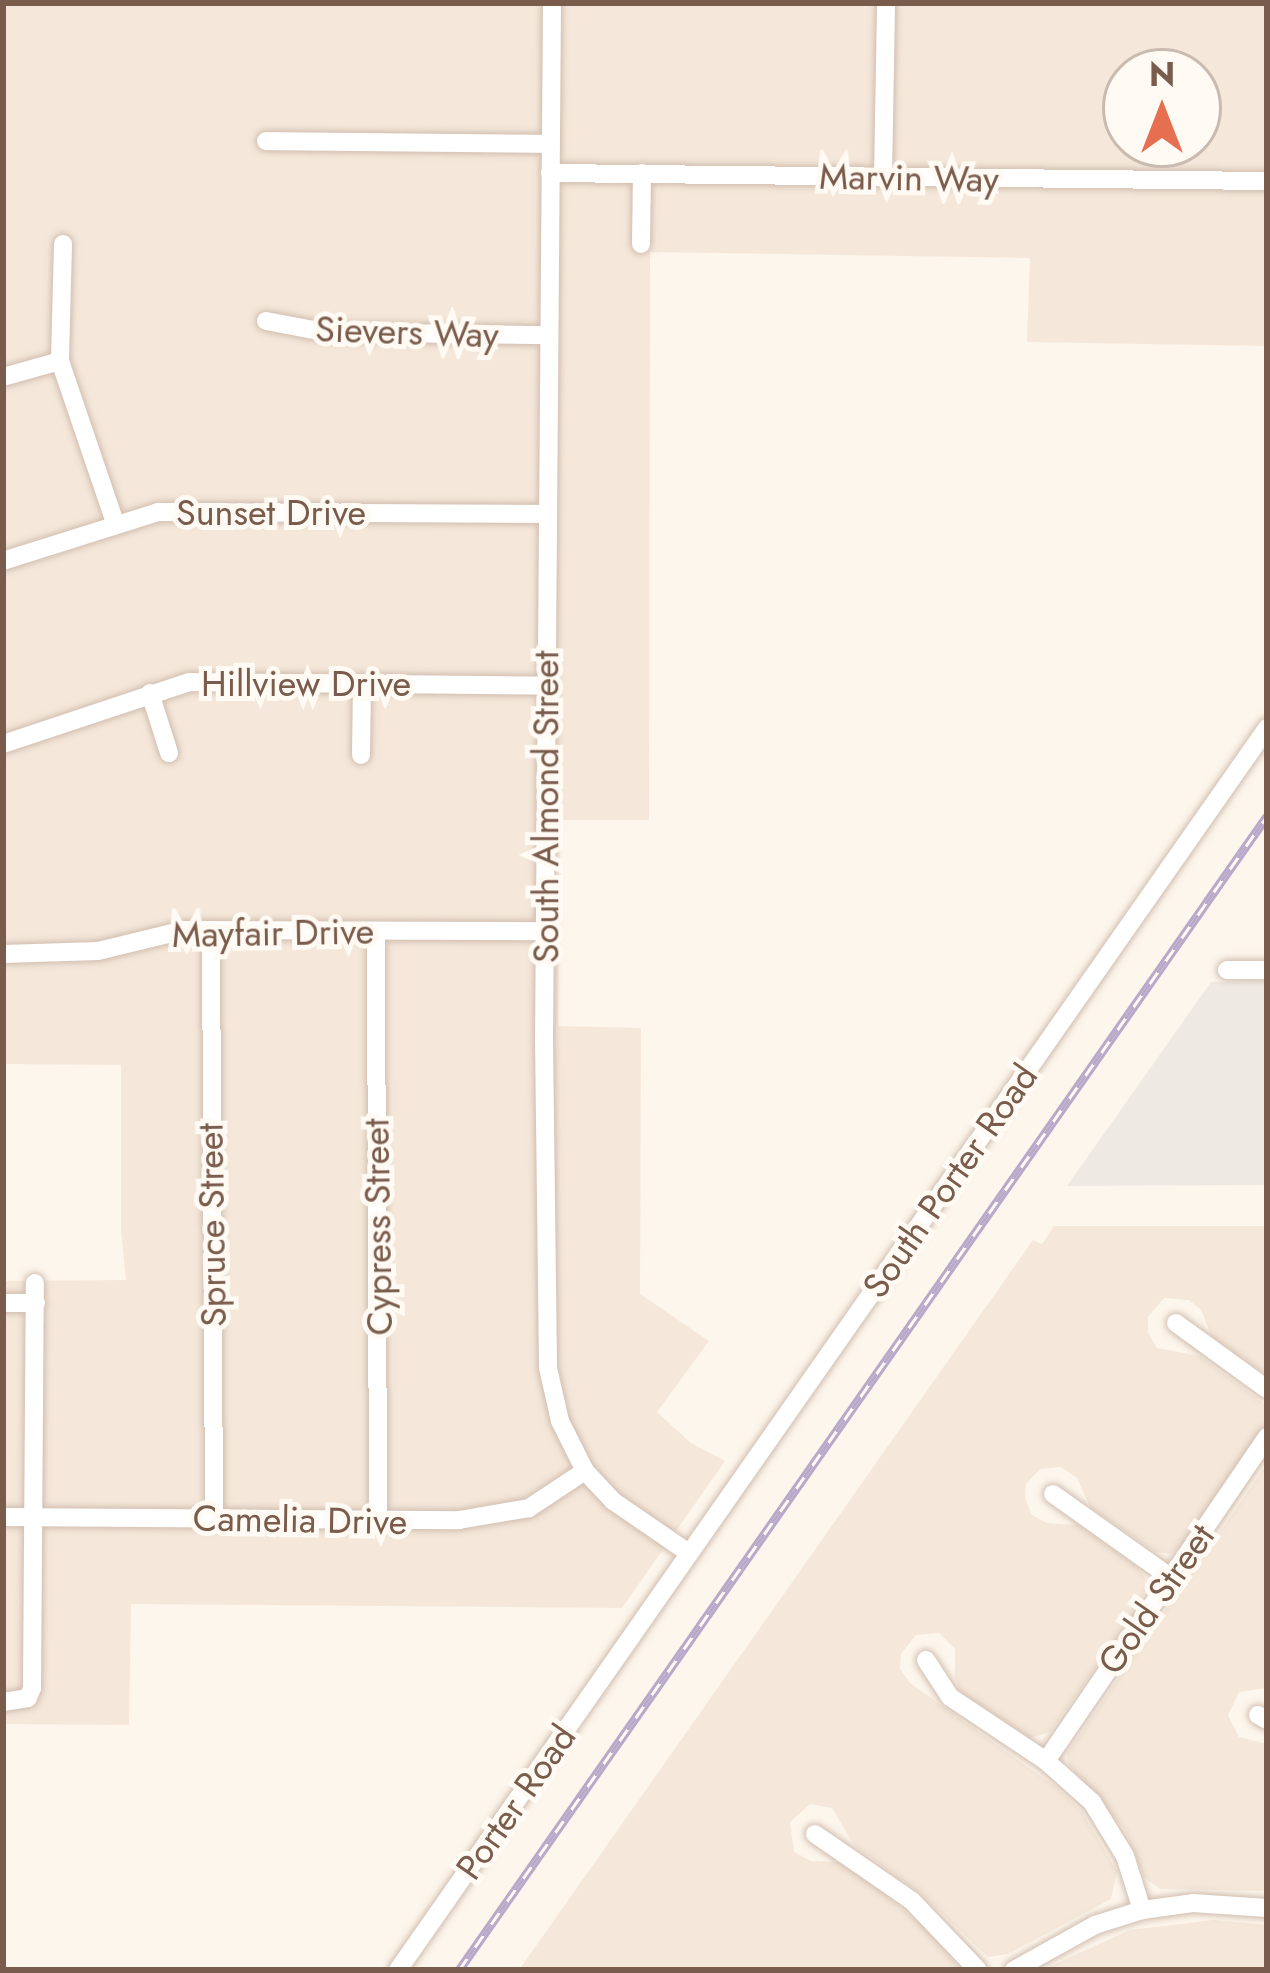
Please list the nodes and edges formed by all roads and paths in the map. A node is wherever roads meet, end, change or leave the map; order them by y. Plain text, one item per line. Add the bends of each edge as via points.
1 (552, 3) edge
2 (886, 3) edge
3 (266, 141) dead end
4 (551, 144) junction
5 (550, 173) junction
6 (642, 173) junction
7 (883, 178) junction
8 (1267, 182) edge
9 (63, 244) dead end
10 (641, 244) dead end
11 (266, 321) dead end
12 (549, 335) junction
13 (60, 361) junction
14 (3, 377) edge
15 (547, 514) junction
16 (115, 523) junction
17 (3, 561) edge
18 (362, 685) junction
19 (547, 686) junction
20 (150, 693) junction
21 (1267, 728) edge
22 (3, 744) edge
23 (169, 753) dead end
24 (362, 755) dead end
25 (211, 931) junction
26 (545, 931) junction
27 (376, 932) junction
28 (3, 954) edge
29 (1227, 970) dead end
30 (1267, 970) edge
31 (35, 1282) dead end
32 (3, 1303) edge
33 (36, 1303) junction
34 (1176, 1324) dead end
35 (1267, 1389) edge
36 (1267, 1437) edge
37 (585, 1471) junction
38 (1053, 1494) dead end
39 (3, 1517) edge
40 (34, 1517) junction
41 (214, 1519) junction
42 (378, 1521) junction
43 (688, 1553) junction
44 (1171, 1578) junction
45 (633, 1634) joint
46 (926, 1660) dead end
47 (3, 1702) edge
48 (1046, 1761) junction
49 (815, 1834) dead end
50 (1267, 1908) edge
51 (1142, 1910) junction
52 (398, 1970) edge
53 (978, 1970) edge
54 (1015, 1970) edge

1 - 4 street, South Almond Street
2 - 7 street
3 - 4 street
4 - 5 street, South Almond Street
5 - 6 street, Marvin Way
5 - 12 street, South Almond Street
6 - 7 street, Marvin Way
6 - 10 street
7 - 8 street, Marvin Way
9 - 13 street
11 - 12 street, Sievers Way via 325,332
12 - 15 street, South Almond Street
13 - 14 street
13 - 16 street
15 - 16 street, Sunset Drive via 186,511
15 - 19 street, South Almond Street
16 - 17 street, Sunset Drive
18 - 19 street, Hillview Drive
18 - 20 street, Hillview Drive via 189,682
18 - 24 street
19 - 26 street, South Almond Street
20 - 22 street, Hillview Drive
20 - 23 street
21 - 43 street, South Porter Road
25 - 27 street, Mayfair Drive
25 - 28 street, Mayfair Drive via 160,933 75,953
25 - 41 street, Spruce Street
26 - 27 street, Mayfair Drive
26 - 37 street, South Almond Street via 548,1369 560,1421
27 - 42 street, Cypress Street
29 - 30 street
31 - 33 street
32 - 33 street
33 - 40 street
34 - 35 street
36 - 44 street, Gold Street
37 - 42 street, Camelia Drive via 552,1497 507,1514
37 - 43 street, South Almond Street via 623,1509
38 - 44 street
39 - 40 street, Camelia Drive
40 - 41 street, Camelia Drive
40 - 47 street via 28,1698
41 - 42 street, Camelia Drive
43 - 45 street, South Porter Road
44 - 48 street, Gold Street
45 - 52 street, Porter Road
46 - 48 street via 950,1697
48 - 51 street via 1092,1802 1125,1856
49 - 53 street via 912,1900
50 - 51 street via 1193,1903
51 - 54 street via 1095,1925

